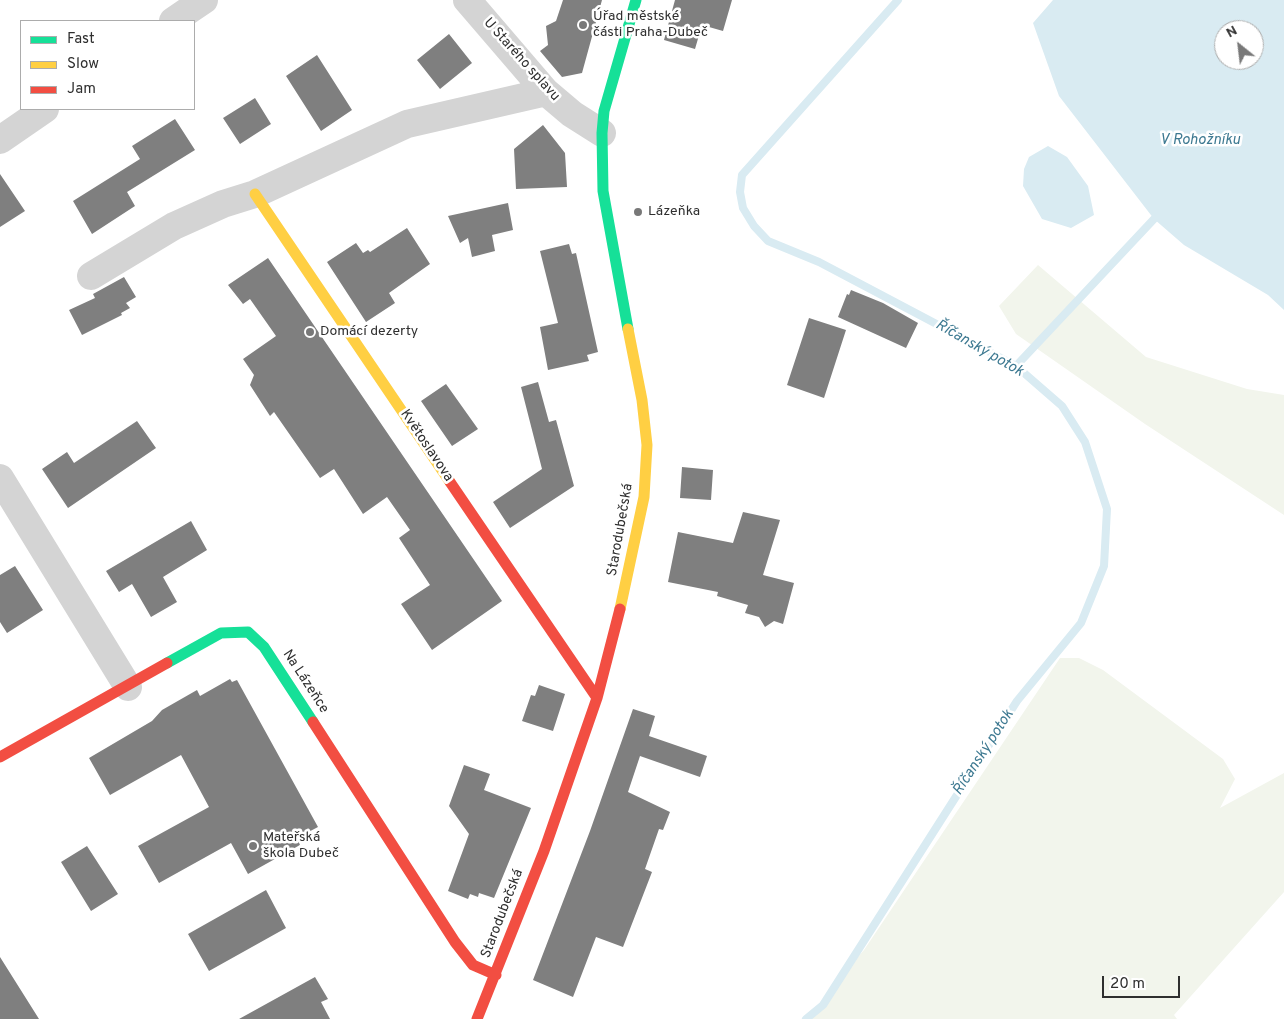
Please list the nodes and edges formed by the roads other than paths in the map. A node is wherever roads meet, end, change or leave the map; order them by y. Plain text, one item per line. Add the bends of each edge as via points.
1 (204, 0) edge
2 (468, 0) edge
3 (636, 0) edge
4 (174, 20) edge
5 (546, 92) junction
6 (44, 110) edge
7 (602, 133) junction
8 (0, 140) edge
9 (254, 194) junction
10 (91, 276) dead end
11 (0, 478) edge
12 (128, 687) junction
13 (597, 698) junction
14 (0, 757) edge
15 (496, 975) junction
16 (477, 1019) edge

1 - 4 street
2 - 5 street, U Starého splavu
3 - 7 street, Starodubečská via 604,111
5 - 7 street, U Starého splavu
5 - 9 street via 407,124
6 - 8 street
7 - 13 street, Starodubečská via 607,219 638,372 647,445 641,516
9 - 10 street via 174,226
9 - 13 street, Květoslavova
11 - 12 street
12 - 14 street, Na Lázeňce
12 - 15 street, Na Lázeňce via 221,633 248,632 278,667 455,942 473,965
13 - 15 street, Starodubečská via 544,851
15 - 16 street, Starodubečská

